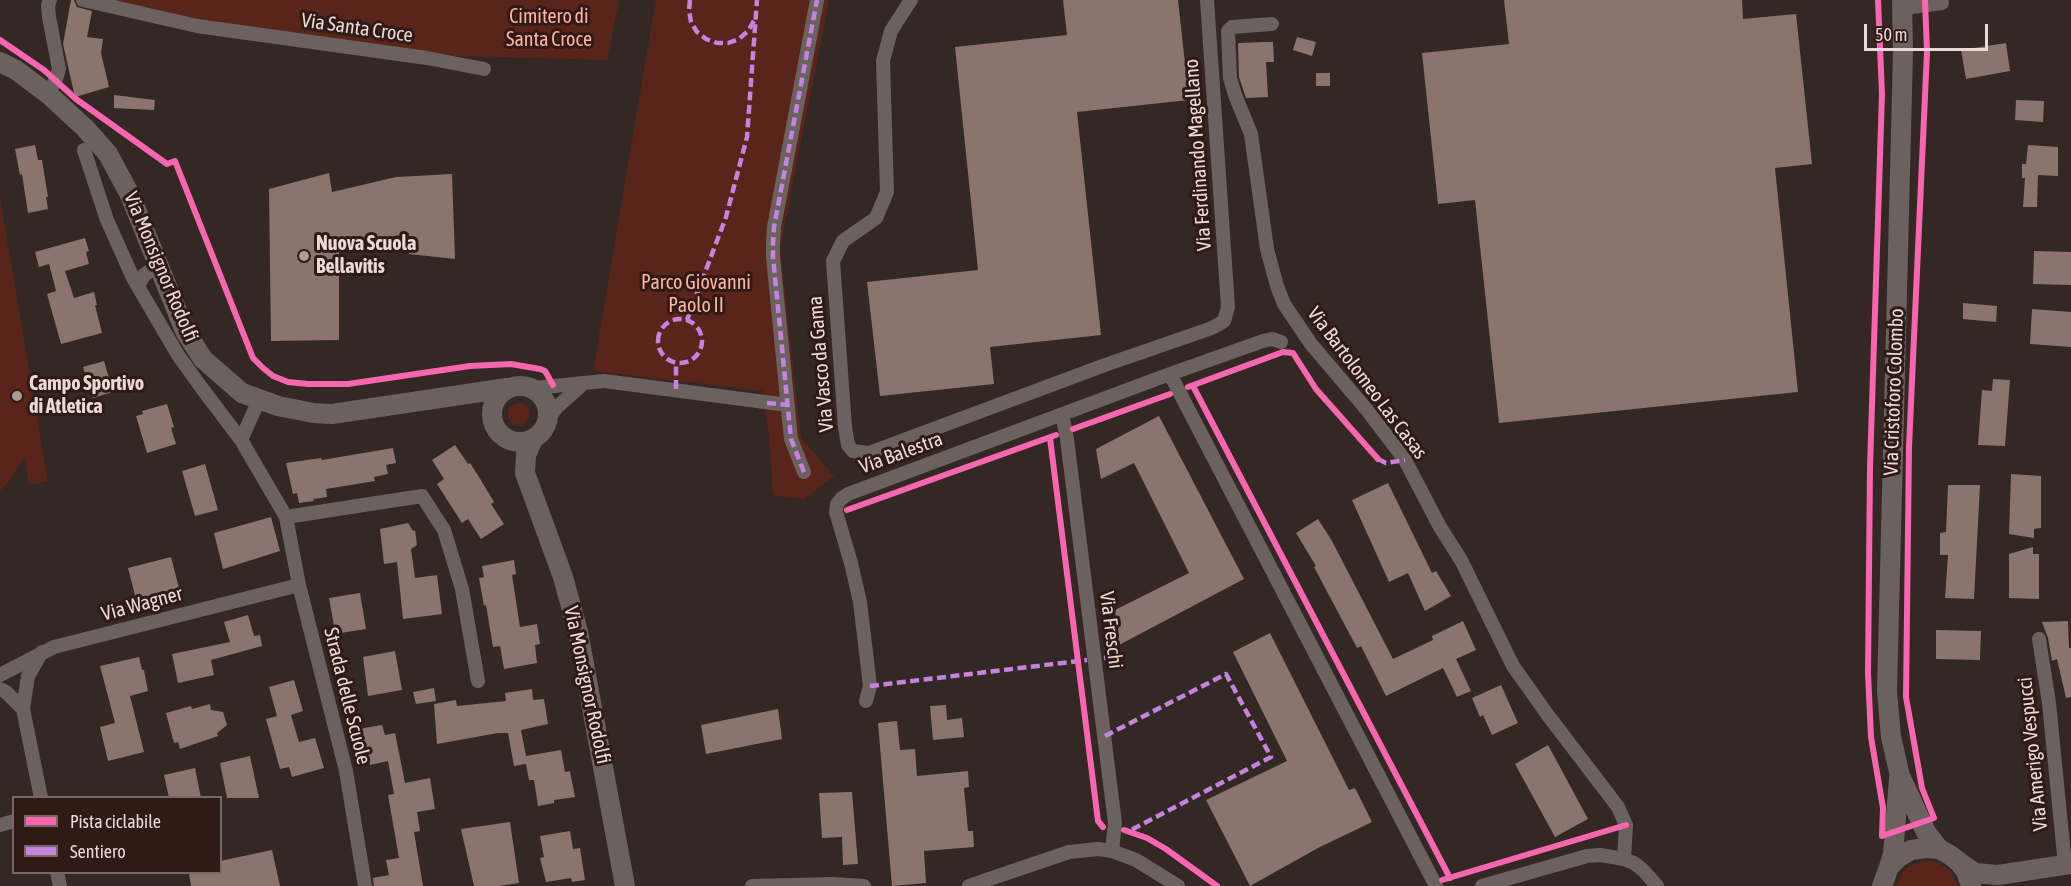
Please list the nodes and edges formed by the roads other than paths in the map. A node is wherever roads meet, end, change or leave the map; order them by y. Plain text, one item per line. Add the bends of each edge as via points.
1 (50, 0) edge
2 (83, 0) edge
3 (817, 0) edge
4 (911, 0) edge
5 (1207, 0) edge
6 (1942, 3) dead end
7 (1902, 4) edge
8 (1272, 24) dead end
9 (0, 62) edge
10 (484, 69) dead end
11 (48, 94) junction
12 (84, 150) dead end
13 (158, 266) junction
14 (138, 286) junction
15 (1227, 307) joint
16 (1281, 342) dead end
17 (1170, 374) junction
18 (584, 383) junction
19 (507, 388) junction
20 (534, 388) junction
21 (459, 396) junction
22 (259, 400) junction
23 (788, 405) junction
24 (1062, 414) junction
25 (548, 419) junction
26 (493, 423) junction
27 (507, 439) junction
28 (533, 439) junction
29 (241, 440) junction
30 (804, 472) dead end
31 (530, 489) junction
32 (286, 517) junction
33 (299, 585) junction
34 (2039, 639) dead end
35 (42, 652) junction
36 (0, 675) edge
37 (478, 681) dead end
38 (0, 689) edge
39 (866, 701) dead end
40 (23, 709) junction
41 (1900, 776) junction
42 (41, 796) edge
43 (1939, 849) junction
44 (1112, 851) junction
45 (1624, 859) junction
46 (1959, 862) junction
47 (2068, 865) edge
48 (1882, 879) edge
49 (365, 886) edge
50 (625, 886) edge
51 (752, 886) edge
52 (864, 886) edge
53 (969, 886) edge
54 (1178, 886) edge
55 (1436, 886) edge
56 (1482, 886) edge
57 (1657, 886) edge
58 (1971, 886) edge

1 - 11 street via 58,69
2 - 10 street, Via Santa Croce via 197,26 427,57
3 - 23 street via 774,227 773,257
4 - 15 street, Via Vasco da Gama via 891,31 883,61 887,192 876,218 843,241 833,261 844,427 853,451 869,453 1212,328 1224,321
5 - 15 street, Via Ferdinando Magellano
6 - 7 street, Via Cristoforo Colombo
7 - 41 street, Via Cristoforo Colombo via 1887,691 1891,737
8 - 45 street, Via Bartolomeo Las Casas via 1232,27 1228,31 1230,78 1251,134 1267,249 1284,304 1311,344 1405,460 1461,560 1513,666 1618,807 1626,825
9 - 11 street, Via Monsignor Rodolfi
11 - 13 street, Via Monsignor Rodolfi via 108,154 130,195
12 - 14 street, Strada delle Scuole via 107,220
13 - 14 street via 144,275
13 - 22 street, Via Monsignor Rodolfi via 185,331 203,359 242,393
14 - 29 street, Strada delle Scuole via 178,355
16 - 17 street, Via Balestra via 1263,341
17 - 24 street, Via Balestra
17 - 55 street
18 - 20 street
18 - 23 street via 604,381
18 - 25 street
19 - 20 street, Via Monsignor Rodolfi
19 - 21 street, Via Monsignor Rodolfi
19 - 26 street via 493,403
20 - 25 street via 546,401
21 - 22 street, Via Monsignor Rodolfi via 332,414 300,411
21 - 26 street, Via Monsignor Rodolfi via 484,411
22 - 29 street
23 - 30 street via 791,439
24 - 39 street, Via Balestra via 848,494 837,504 837,521 860,602 870,686
24 - 44 street, Via Freschi via 1114,812
25 - 28 street, Via Monsignor Rodolfi
26 - 27 street, Via Monsignor Rodolfi
27 - 28 street
27 - 31 street, Via Monsignor Rodolfi
28 - 31 street, Via Monsignor Rodolfi via 526,455 525,473
29 - 32 street, Strada delle Scuole
31 - 50 street, Via Monsignor Rodolfi via 563,577 578,632
32 - 33 street, Strada delle Scuole
32 - 37 street via 422,496 444,530 462,589
33 - 35 street, Via Wagner
33 - 49 street, Strada delle Scuole via 346,771
34 - 47 street, Via Amerigo Vespucci
35 - 36 street, Via Wagner
35 - 40 street via 28,676
38 - 40 street
40 - 42 street
41 - 43 street, Via Cristoforo Colombo via 1926,832
41 - 48 street, Via Cristoforo Colombo via 1893,854
43 - 46 street
43 - 48 street via 1911,850 1899,857
44 - 53 street via 1069,852
44 - 54 street via 1142,863
45 - 56 street via 1587,856
45 - 57 street via 1643,870
46 - 47 street via 1975,873 1998,875
46 - 58 street
51 - 52 street

